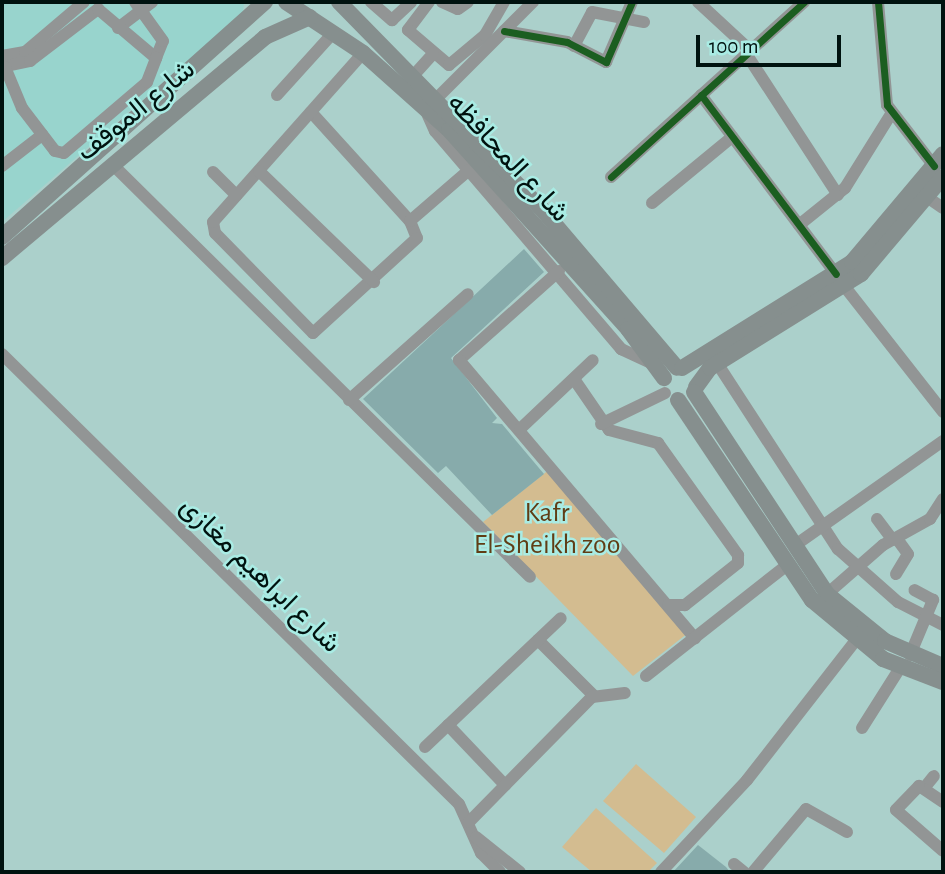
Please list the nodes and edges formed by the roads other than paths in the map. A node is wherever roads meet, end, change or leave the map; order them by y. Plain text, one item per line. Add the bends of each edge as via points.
1 (84, 2) edge
2 (265, 2) edge
3 (286, 2) edge
4 (371, 2) edge
5 (411, 2) edge
6 (429, 2) edge
7 (442, 2) edge
8 (468, 2) edge
9 (504, 2) edge
10 (533, 2) edge
11 (632, 2) edge
12 (698, 2) edge
13 (804, 2) edge
14 (878, 2) edge
15 (143, 4) edge
16 (345, 4) edge
17 (95, 5) edge
18 (310, 17) junction
19 (625, 18) junction
20 (645, 22) dead end
21 (118, 28) junction
22 (504, 31) junction
23 (334, 32) junction
24 (382, 46) junction
25 (574, 46) junction
26 (749, 53) junction
27 (433, 54) junction
28 (368, 57) junction
29 (156, 58) junction
30 (3, 64) edge
31 (413, 76) junction
32 (277, 95) dead end
33 (701, 95) junction
34 (429, 102) junction
35 (311, 113) junction
36 (891, 114) junction
37 (41, 135) junction
38 (732, 136) junction
39 (113, 165) junction
40 (940, 165) edge
41 (2, 166) edge
42 (469, 170) junction
43 (259, 171) junction
44 (213, 172) dead end
45 (611, 177) dead end
46 (236, 195) junction
47 (838, 195) junction
48 (928, 197) junction
49 (503, 198) junction
50 (53, 203) junction
51 (652, 203) dead end
52 (943, 208) edge
53 (410, 221) junction
54 (799, 225) junction
55 (2, 237) edge
56 (2, 258) edge
57 (566, 272) junction
58 (841, 280) junction
59 (374, 282) junction
60 (468, 294) dead end
61 (749, 336) junction
62 (2, 354) edge
63 (593, 360) dead end
64 (717, 363) junction
65 (680, 368) junction
66 (574, 379) junction
67 (666, 384) junction
68 (695, 390) junction
69 (349, 400) junction
70 (943, 412) edge
71 (601, 424) junction
72 (520, 429) junction
73 (942, 444) edge
74 (943, 499) edge
75 (877, 519) dead end
76 (823, 527) junction
77 (895, 540) junction
78 (794, 546) junction
79 (786, 566) junction
80 (856, 568) junction
81 (896, 574) dead end
82 (530, 577) dead end
83 (914, 590) dead end
84 (827, 594) junction
85 (668, 605) junction
86 (561, 618) dead end
87 (928, 621) junction
88 (943, 625) edge
89 (695, 638) junction
90 (538, 640) junction
91 (856, 640) junction
92 (905, 661) junction
93 (943, 666) edge
94 (646, 676) dead end
95 (943, 682) edge
96 (625, 693) dead end
97 (594, 696) junction
98 (448, 725) junction
99 (862, 728) dead end
100 (425, 747) dead end
101 (934, 776) dead end
102 (505, 785) junction
103 (925, 787) junction
104 (943, 802) edge
105 (469, 821) junction
106 (847, 832) dead end
107 (476, 837) junction
108 (943, 851) edge
109 (500, 872) edge
110 (520, 872) edge
111 (661, 872) edge
112 (753, 872) edge

1 - 30 street via 31,48
2 - 50 main road, شارع الموقف
3 - 18 main road, شارع المحافظه
4 - 5 street via 392,20
6 - 27 street via 408,28
7 - 8 street via 455,9
9 - 27 street via 485,34 455,64
10 - 22 street
11 - 19 street
12 - 26 street
13 - 26 street
14 - 36 street via 882,86
15 - 21 street
15 - 29 street via 163,41
16 - 24 main road, شارع المحافظه
17 - 21 street
17 - 30 street via 30,61
18 - 23 main road, شارع المحافظه
18 - 39 main road, شارع الموقف via 275,30
19 - 20 street
19 - 25 street via 589,13
19 - 25 street via 608,61
21 - 29 street
22 - 25 street
22 - 34 street
23 - 28 main road, شارع المحافظه
23 - 32 street
24 - 28 main road
24 - 31 main road, شارع المحافظه
26 - 33 street
26 - 47 street
27 - 31 street
28 - 34 main road, شارع المحافظه
28 - 35 street
29 - 37 street via 147,82 69,151 55,151
30 - 37 street
31 - 34 main road, شارع المحافظه
33 - 38 street
33 - 45 street
34 - 42 street via 435,131
34 - 49 main road, شارع المحافظه
34 - 65 main road, شارع المحافظه via 641,318
35 - 43 street
35 - 53 street
36 - 40 street
36 - 47 street
37 - 41 street
38 - 51 street
38 - 54 street
39 - 50 main road, شارع الموقف
39 - 69 street
40 - 48 main road
40 - 58 main road
42 - 49 street
42 - 53 street
43 - 46 street
43 - 59 street
44 - 46 street
46 - 59 street via 214,217 215,233 307,331 324,328
47 - 54 street
48 - 52 street
48 - 58 main road via 891,245
49 - 57 main road, شارع المحافظه
50 - 55 main road, شارع الموقف
50 - 56 main road, شارع الموقف
53 - 59 street via 415,243
54 - 58 street
57 - 67 main road, شارع المحافظه
57 - 72 street via 459,356
58 - 61 main road
58 - 70 street
60 - 69 street
61 - 64 main road
61 - 65 main road
62 - 105 street, شارع ابراهيم مغازى
63 - 66 street
64 - 68 main road
64 - 76 street
65 - 67 main road
65 - 68 main road, شارع المحافظه via 691,372
66 - 71 street
66 - 72 street
67 - 68 main road
67 - 71 street
67 - 79 main road, شارع المحافظه
68 - 78 main road, شارع المحافظه
69 - 82 street
71 - 85 street via 617,435 655,441 738,555 738,563 685,605
72 - 85 street
73 - 76 street
74 - 77 street via 930,519
75 - 77 street
76 - 78 street
76 - 80 street
77 - 80 street
77 - 81 street via 908,554
78 - 84 main road, شارع المحافظه
79 - 89 street
79 - 91 main road, شارع المحافظه
80 - 84 street
80 - 87 street
83 - 87 street via 933,600
84 - 92 main road, شارع المحافظه
85 - 89 street
86 - 90 street
87 - 88 street
87 - 92 street
89 - 94 street
90 - 97 street
90 - 98 street
91 - 92 main road, شارع المحافظه
91 - 111 street via 747,780
92 - 93 main road, شارع المحافظه
92 - 95 main road, شارع المحافظه
92 - 99 street
96 - 97 street
97 - 102 street
98 - 100 street
98 - 102 street
101 - 103 street
102 - 105 street
103 - 104 street
103 - 108 street via 896,810
105 - 107 street, شارع ابراهيم مغازى
106 - 112 street via 806,809
107 - 109 street, شارع ابراهيم مغازى via 481,853
107 - 110 street, شارع ابراهيم مغازى

